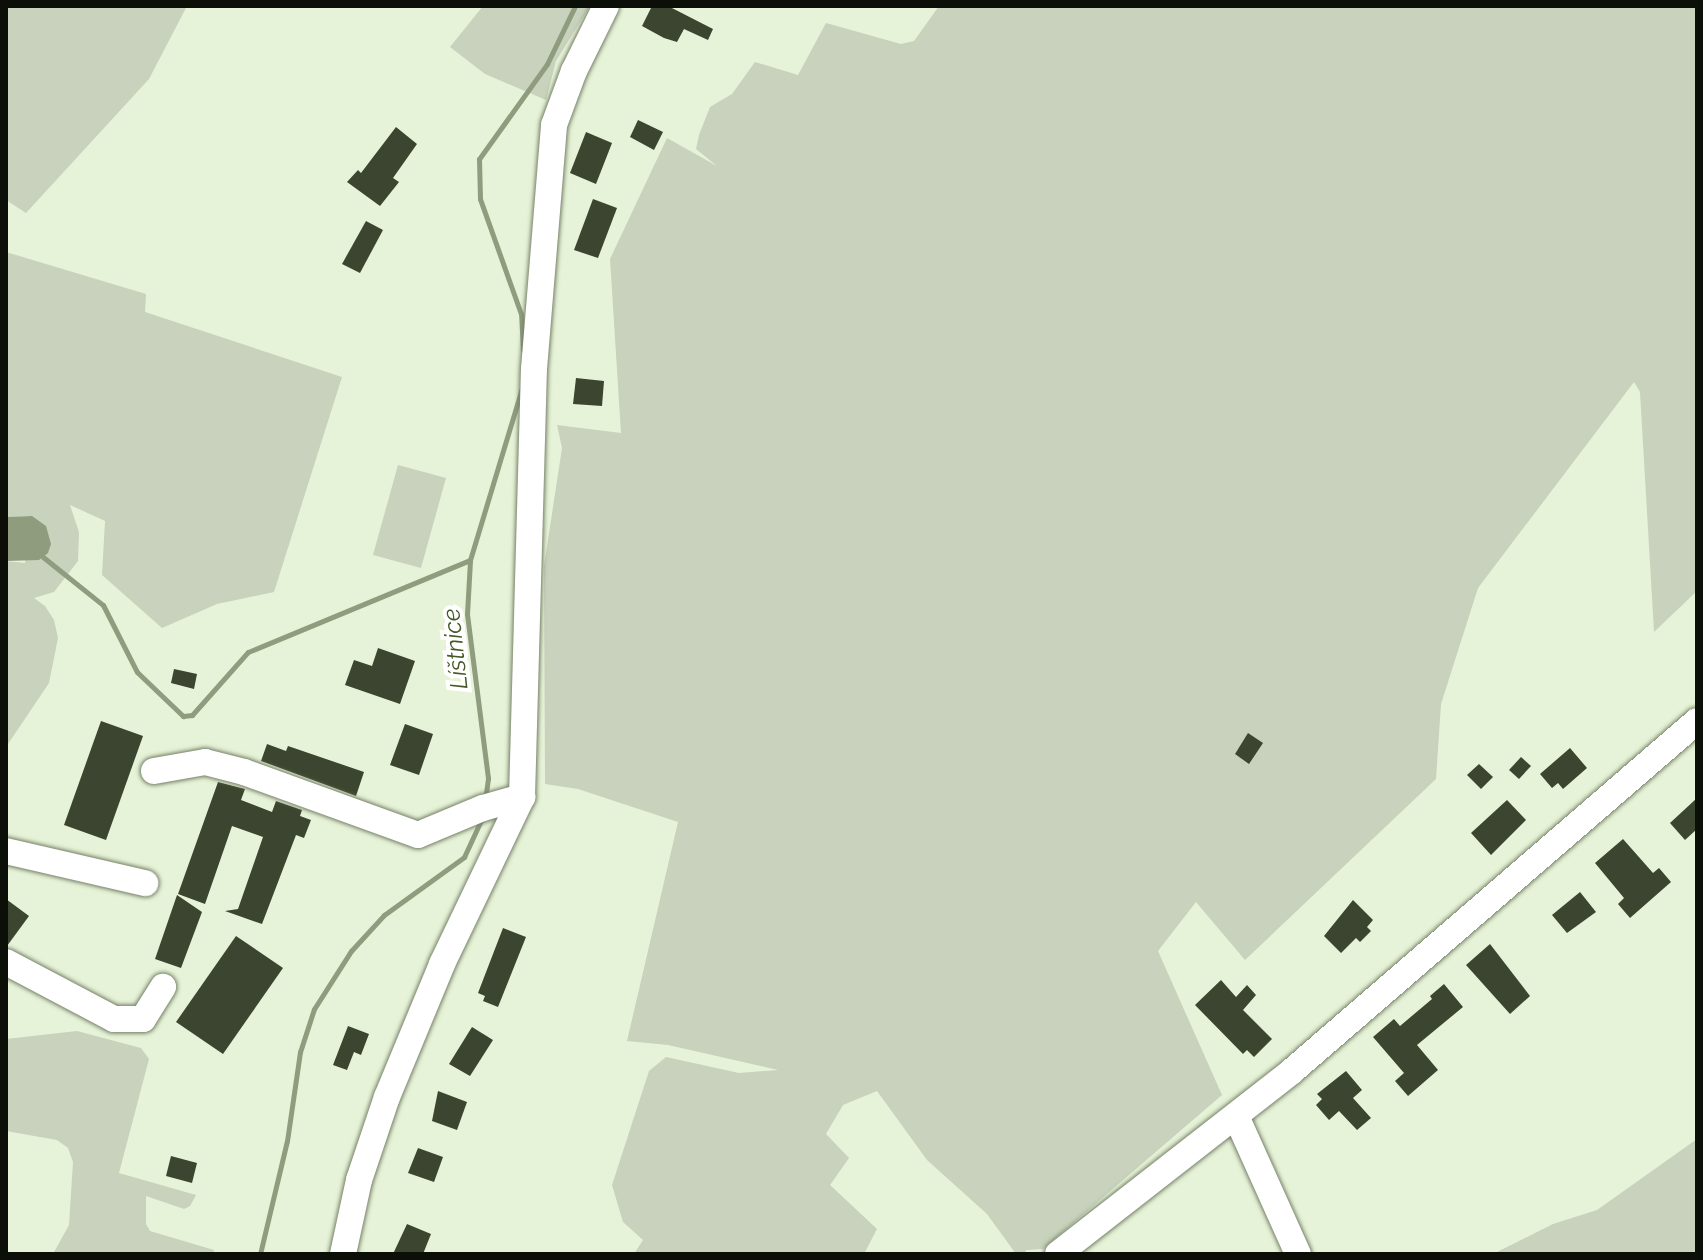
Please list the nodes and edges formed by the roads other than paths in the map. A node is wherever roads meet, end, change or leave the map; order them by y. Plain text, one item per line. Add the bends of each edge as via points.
1 (606, 6) edge
2 (1697, 721) edge
3 (154, 771) dead end
4 (522, 797) junction
5 (6, 851) edge
6 (145, 883) dead end
7 (6, 962) edge
8 (163, 987) dead end
9 (1236, 1116) junction
10 (343, 1254) edge
11 (1058, 1254) edge
12 (1298, 1254) edge

1 - 4 street via 554,125 534,369
2 - 9 street
3 - 4 street via 205,762 231,768 418,835
4 - 10 street via 442,964 387,1097 359,1180
5 - 6 street
7 - 8 street via 114,1019 143,1019
9 - 11 street
9 - 12 street

